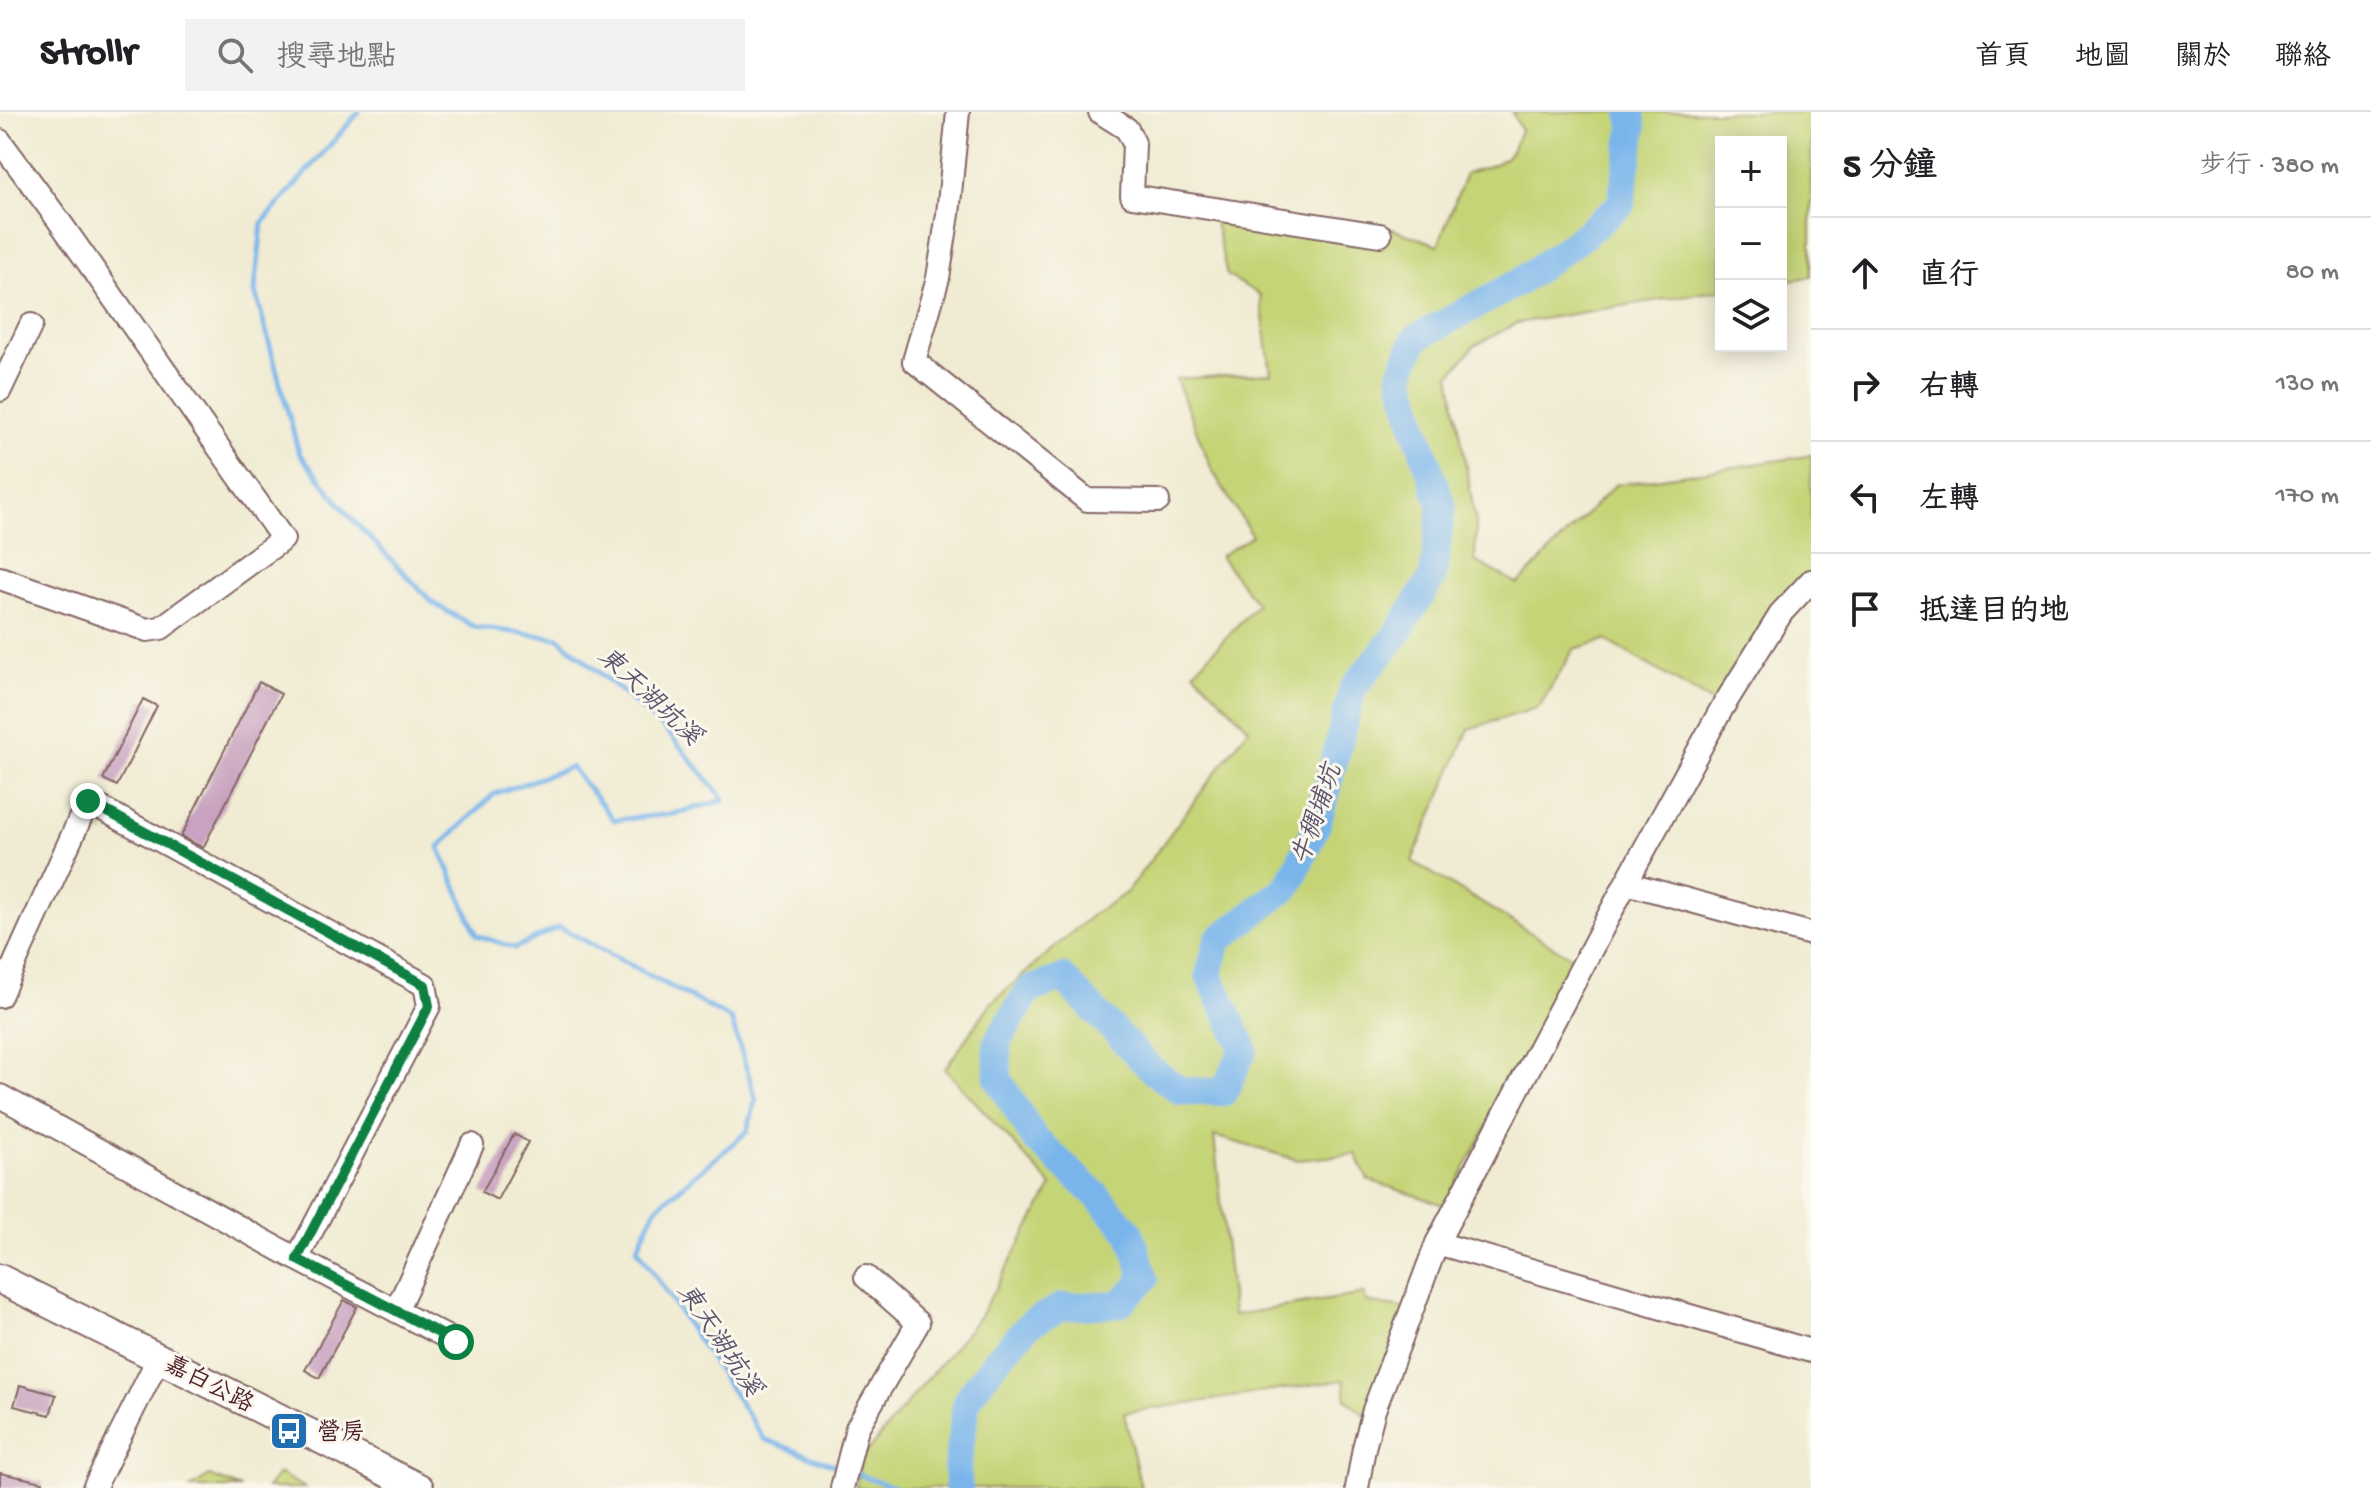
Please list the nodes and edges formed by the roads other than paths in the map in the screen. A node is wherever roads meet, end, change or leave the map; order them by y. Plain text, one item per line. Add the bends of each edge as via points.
1 (958, 112) edge
2 (1100, 112) edge
3 (0, 141) edge
4 (1380, 235) dead end
5 (31, 325) dead end
6 (0, 390) edge
7 (1158, 501) dead end
8 (0, 578) edge
9 (1811, 581) edge
10 (1626, 883) junction
11 (1811, 934) edge
12 (0, 996) edge
13 (0, 1096) edge
14 (472, 1145) dead end
15 (1437, 1243) junction
16 (297, 1259) junction
17 (866, 1277) dead end
18 (0, 1279) edge
19 (396, 1311) junction
20 (456, 1342) dead end
21 (1811, 1351) edge
22 (159, 1357) junction
23 (94, 1488) edge
24 (419, 1488) edge
25 (842, 1488) edge
26 (1357, 1488) edge

1 - 7 street via 938,278 914,361 1087,500
2 - 4 street via 1127,129 1134,143 1132,196
3 - 8 street via 283,539 161,628 147,630
5 - 6 street
9 - 10 street via 1782,612 1722,708
10 - 11 street
10 - 15 street
12 - 16 street via 88,801 425,985 429,1006
13 - 16 street
14 - 19 street
15 - 21 street
15 - 26 street via 1374,1410
16 - 19 street
17 - 25 street via 918,1323 857,1428
18 - 22 main road, 嘉白公路
19 - 20 street
22 - 23 street
22 - 24 main road, 嘉白公路

